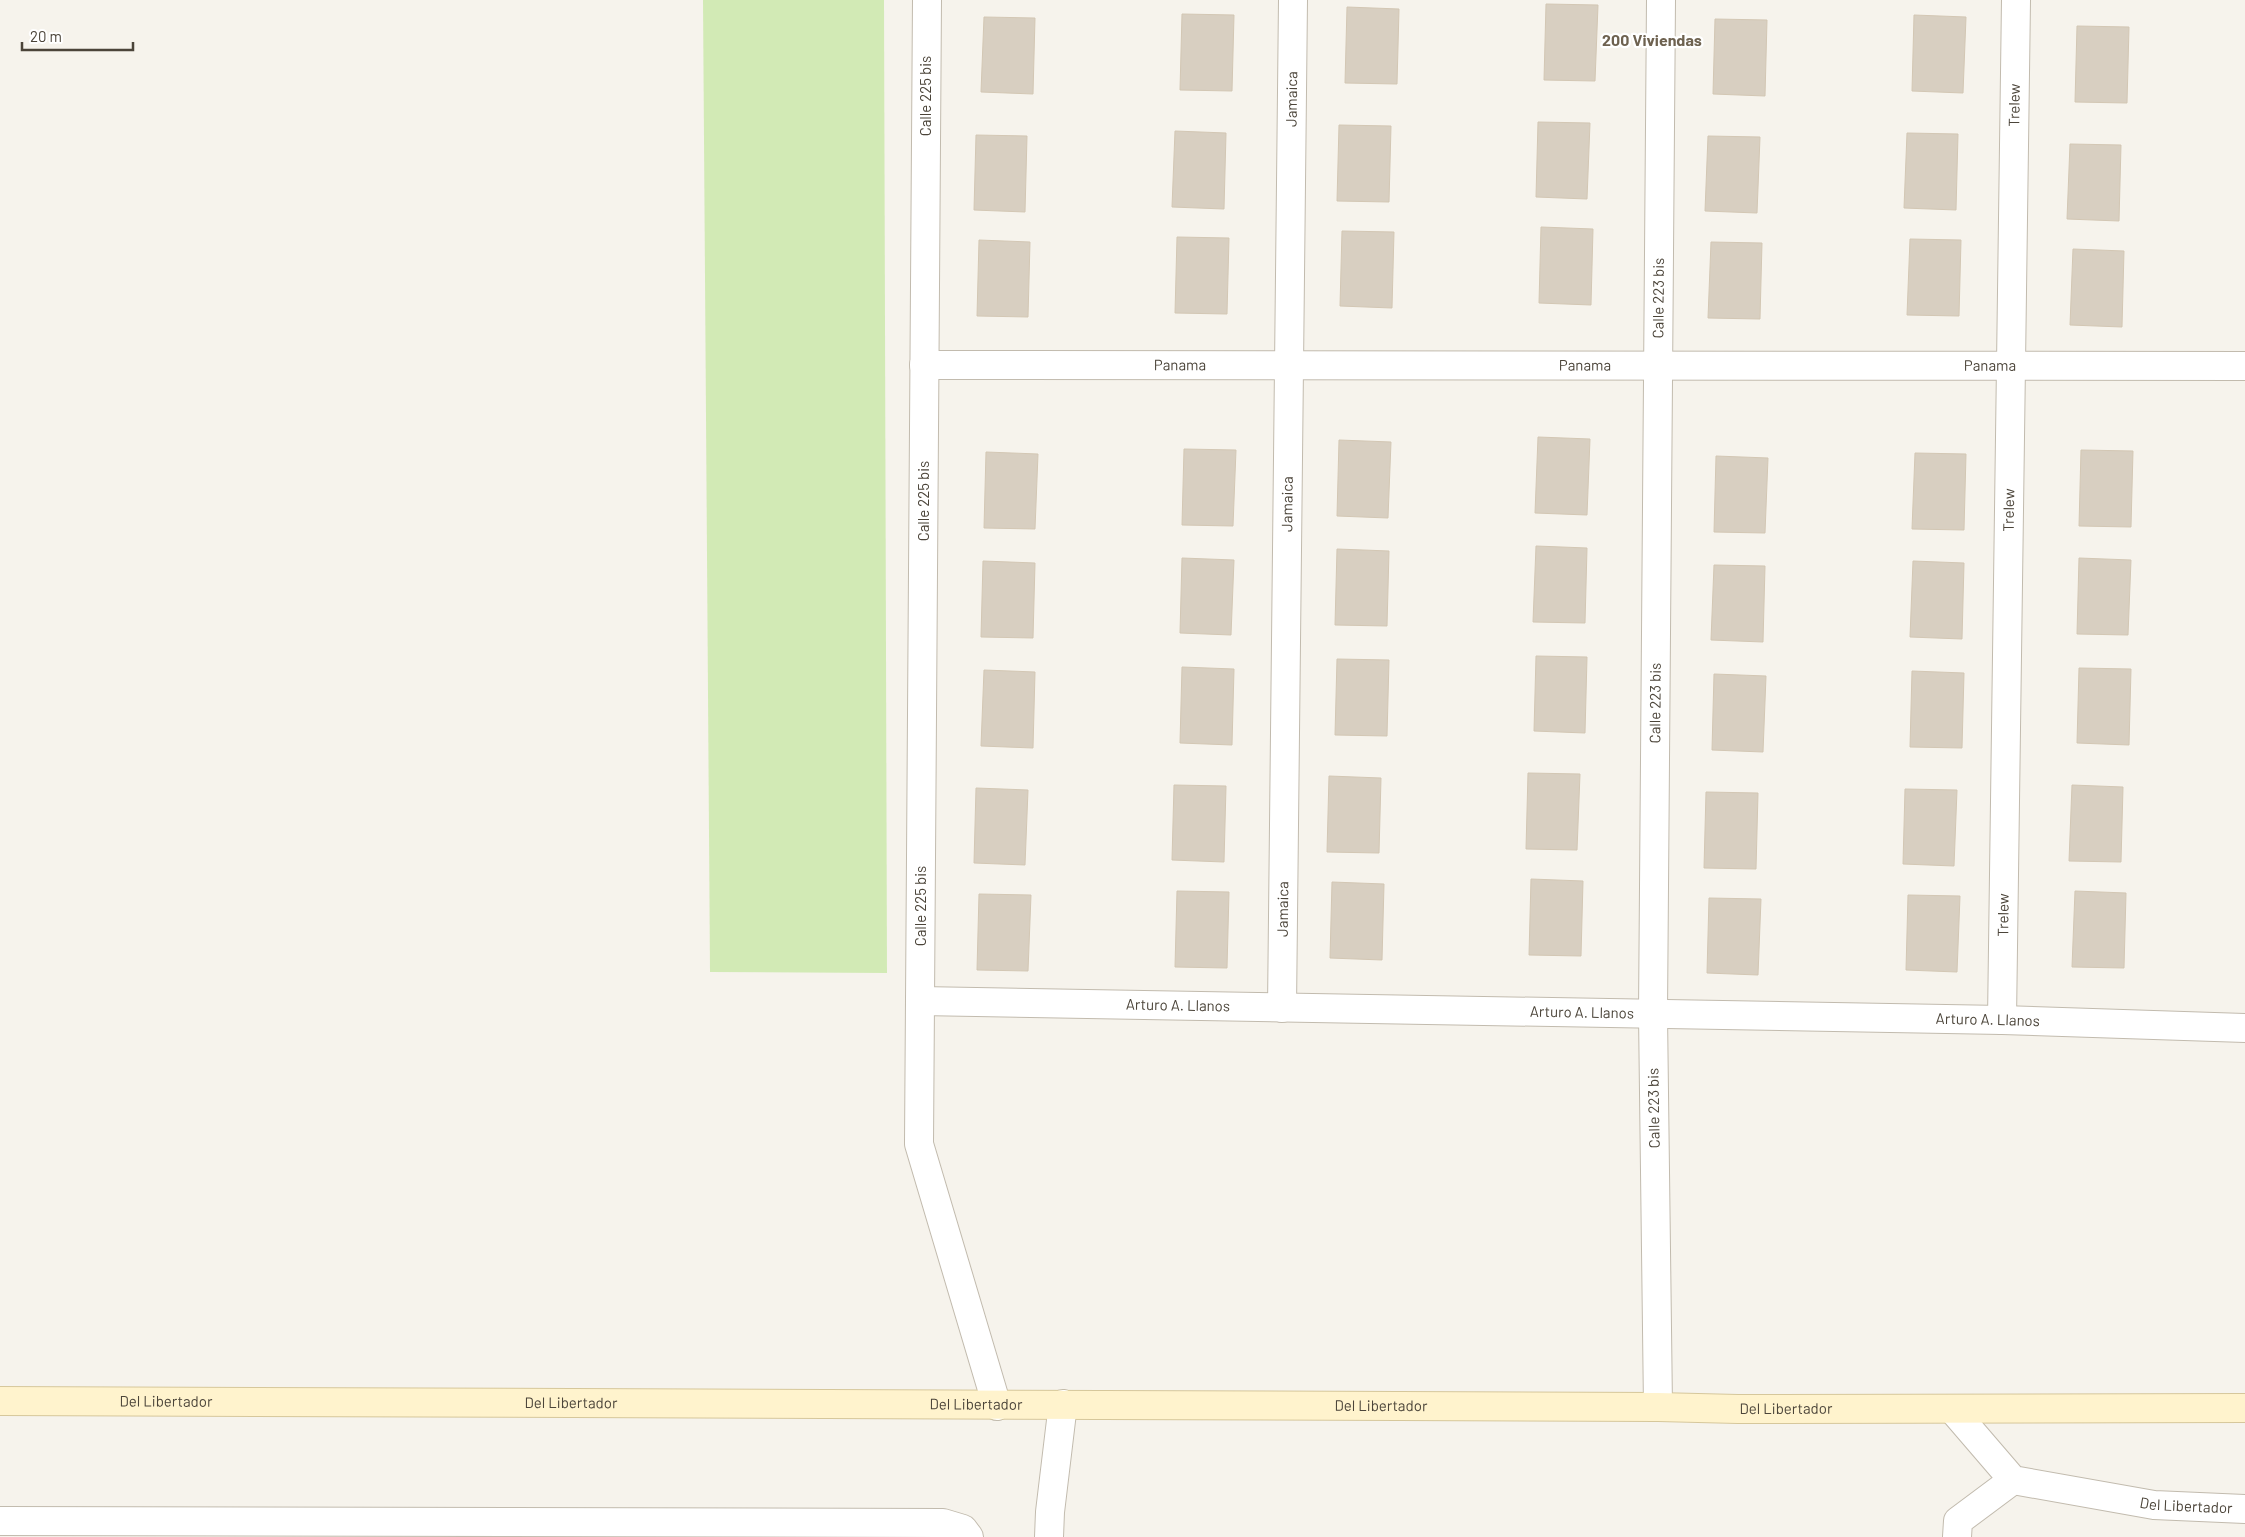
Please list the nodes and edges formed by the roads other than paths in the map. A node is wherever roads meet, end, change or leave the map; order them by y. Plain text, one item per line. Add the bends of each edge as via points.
1 (927, 0) edge
2 (1293, 0) edge
3 (1661, 0) edge
4 (2016, 0) edge
5 (924, 365) junction
6 (1289, 365) junction
7 (1658, 366) junction
8 (2011, 366) junction
9 (2245, 366) edge
10 (920, 1001) junction
11 (1282, 1008) junction
12 (1653, 1014) junction
13 (2002, 1020) junction
14 (2245, 1028) edge
15 (0, 1400) edge
16 (1063, 1404) junction
17 (997, 1406) junction
18 (1658, 1407) junction
19 (2245, 1408) edge
20 (1952, 1409) junction
21 (2012, 1480) junction
22 (2245, 1509) edge
23 (0, 1521) edge
24 (969, 1537) edge
25 (1049, 1537) edge
26 (1957, 1537) edge

1 - 5 street, Calle 225 bis
2 - 6 street, Jamaica
3 - 7 street, Calle 223 bis
4 - 8 street, Trelew
5 - 6 street, Panama
5 - 10 street, Calle 225 bis
6 - 7 street, Panama
6 - 11 street, Jamaica
7 - 8 street, Panama
7 - 12 street, Calle 223 bis
8 - 9 street, Panama
8 - 13 street, Trelew
10 - 11 street, Arturo A. Llanos
10 - 17 street, Calle 225 bis via 919,1144
11 - 12 street, Arturo A. Llanos
12 - 13 street, Arturo A. Llanos
12 - 18 street, Calle 223 bis
13 - 14 street, Arturo A. Llanos
15 - 17 street, Del Libertador
16 - 17 street, Del Libertador
16 - 18 street, Del Libertador
16 - 25 street
18 - 20 street, Del Libertador
19 - 20 street, Del Libertador
20 - 21 street
21 - 22 street, Del Libertador via 2154,1505
21 - 26 street via 1958,1521
23 - 24 street via 943,1522 963,1529

